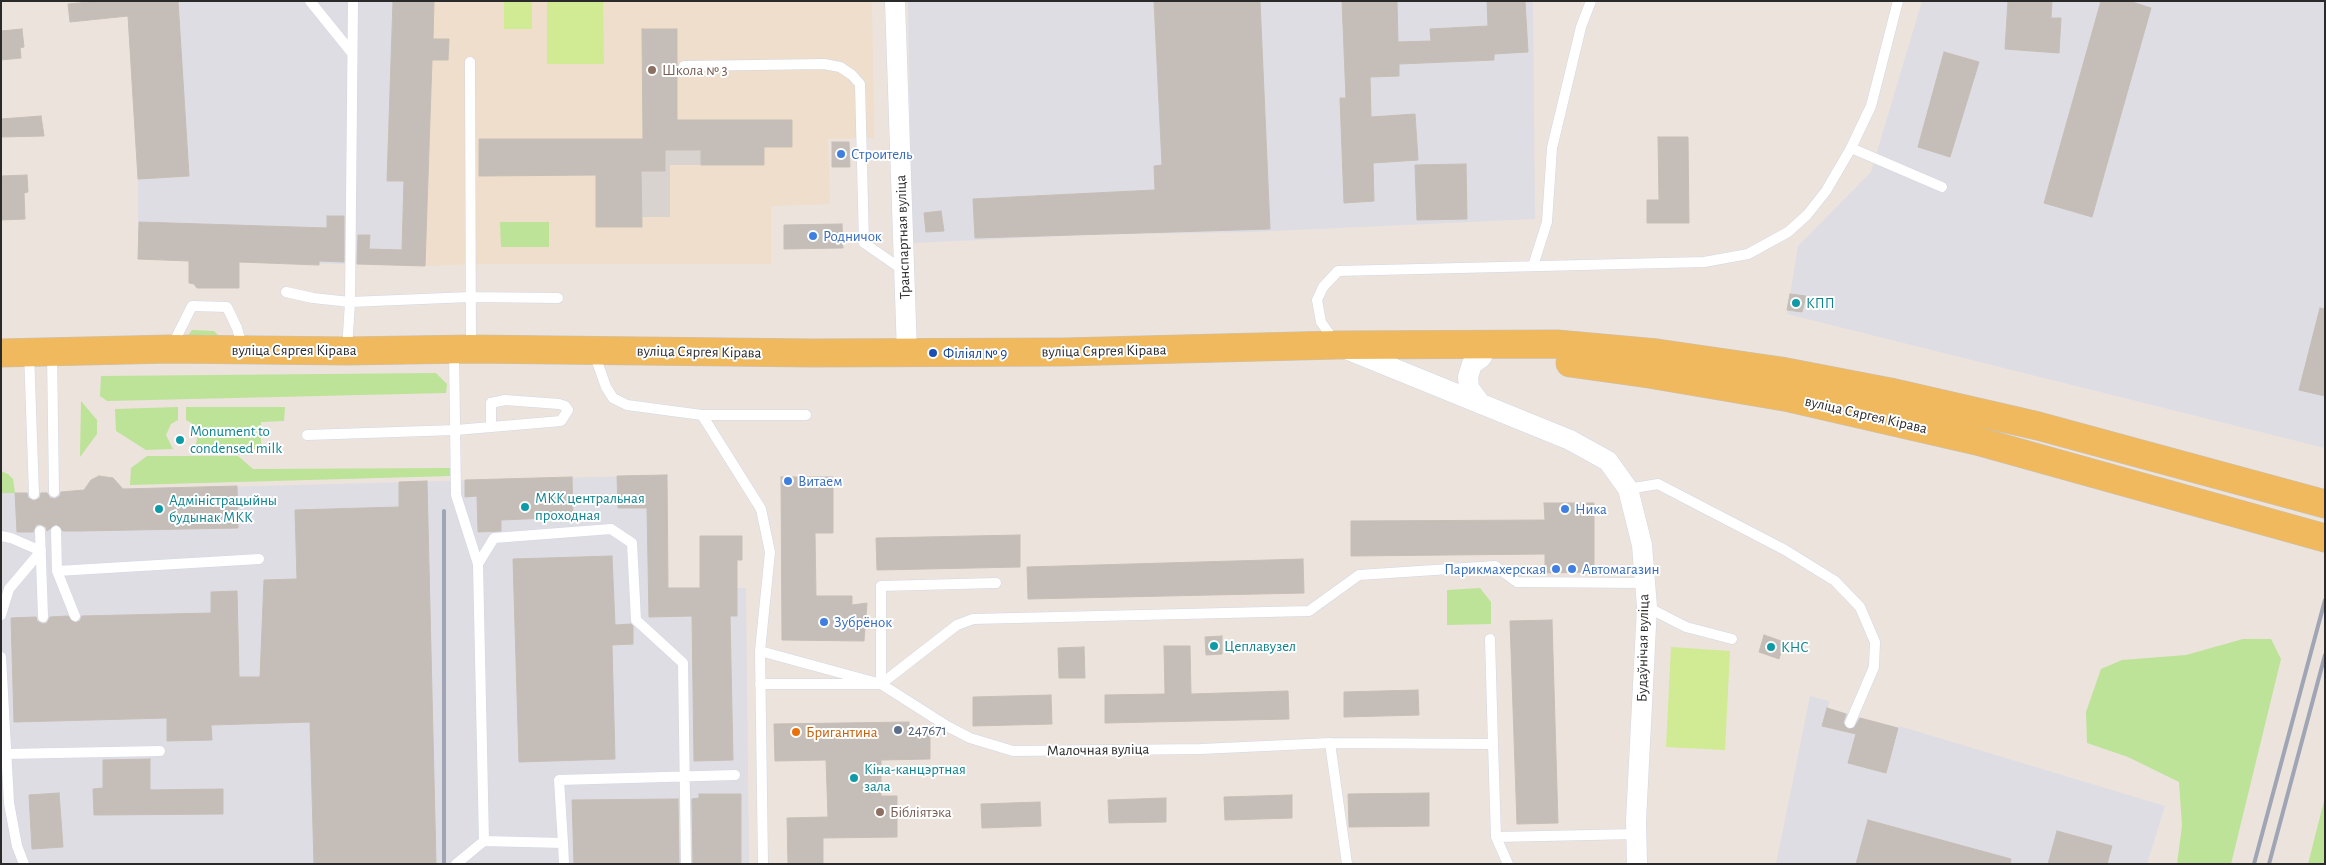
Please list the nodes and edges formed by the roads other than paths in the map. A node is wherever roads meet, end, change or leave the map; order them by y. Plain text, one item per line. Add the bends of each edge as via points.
1 (310, 1) edge
2 (352, 1) edge
3 (895, 1) edge
4 (1591, 1) edge
5 (1898, 1) edge
6 (352, 53) junction
7 (470, 62) dead end
8 (684, 66) dead end
9 (1851, 148) junction
10 (1942, 187) dead end
11 (1533, 266) junction
12 (903, 270) junction
13 (286, 292) dead end
14 (470, 297) junction
15 (558, 298) dead end
16 (350, 302) junction
17 (1337, 345) junction
18 (170, 349) junction
19 (462, 349) junction
20 (243, 350) junction
21 (593, 350) junction
22 (40, 351) junction
23 (347, 351) junction
24 (1, 352) edge
25 (907, 353) junction
26 (1482, 356) junction
27 (1399, 358) junction
28 (1481, 404) junction
29 (702, 415) junction
30 (806, 415) dead end
31 (491, 427) junction
32 (456, 430) junction
33 (307, 435) dead end
34 (1628, 489) junction
35 (54, 492) dead end
36 (34, 494) dead end
37 (2325, 504) edge
38 (40, 531) dead end
39 (56, 531) dead end
40 (1, 536) edge
41 (2325, 538) edge
42 (41, 551) junction
43 (259, 559) dead end
44 (478, 564) junction
45 (57, 571) junction
46 (996, 583) dead end
47 (1644, 583) junction
48 (1646, 607) junction
49 (1, 615) edge
50 (75, 616) dead end
51 (43, 617) dead end
52 (1732, 638) dead end
53 (1490, 639) dead end
54 (760, 651) junction
55 (1, 657) edge
56 (760, 684) junction
57 (881, 684) junction
58 (1850, 723) dead end
59 (1330, 743) junction
60 (1493, 744) junction
61 (160, 751) dead end
62 (6, 754) junction
63 (686, 775) junction
64 (735, 775) dead end
65 (1637, 834) junction
66 (1496, 837) junction
67 (484, 841) junction
68 (564, 843) junction
69 (24, 864) edge
70 (456, 864) edge
71 (564, 864) edge
72 (686, 864) edge
73 (763, 864) edge
74 (1347, 864) edge
75 (1508, 864) edge
76 (1637, 864) edge

1 - 6 lane
2 - 6 lane
3 - 12 street, Транспартная вуліца
4 - 11 lane via 1581,27 1552,148 1547,222
5 - 9 lane via 1871,106
6 - 16 lane
7 - 14 lane
8 - 12 lane via 824,64 840,67 852,75 860,84 864,243
9 - 10 lane
9 - 11 lane via 1826,191 1807,215 1788,232 1748,254 1704,262
11 - 17 lane via 1338,271 1323,287 1317,300 1321,322
12 - 25 street, Транспартная вуліца
13 - 16 lane
14 - 15 lane
14 - 16 lane
14 - 19 lane
16 - 23 lane
17 - 25 main road, вуліца Сяргея Кірава
17 - 27 main road, вуліца Сяргея Кірава
18 - 20 main road, вуліца Сяргея Кірава
18 - 20 lane via 192,306 227,307 238,328
18 - 22 main road, вуліца Сяргея Кірава
19 - 21 main road, вуліца Сяргея Кірава
19 - 23 main road, вуліца Сяргея Кірава
19 - 32 lane
20 - 23 main road, вуліца Сяргея Кірава
21 - 25 main road, вуліца Сяргея Кірава
21 - 29 lane via 613,398 627,405
22 - 24 main road, вуліца Сяргея Кірава
22 - 35 lane
22 - 36 lane
26 - 27 main road, вуліца Сяргея Кірава
26 - 28 street via 1472,364 1468,377 1470,388
26 - 41 main road, вуліца Сяргея Кірава via 1640,372 1790,398 1977,441
27 - 28 street, Будаўнічая вуліца
27 - 37 main road, вуліца Сяргея Кірава via 1557,344 1657,353 1780,371 2038,426
28 - 34 street, Будаўнічая вуліца via 1570,440 1608,460
29 - 30 lane
29 - 54 lane via 747,484 761,509 766,528 770,552
31 - 31 lane via 561,421 568,410 559,404 504,400 491,403
31 - 32 lane
32 - 33 lane
32 - 44 lane via 456,495
34 - 47 street, Будаўнічая вуліца via 1642,545
34 - 58 lane via 1658,484 1785,550 1835,581 1860,607 1875,642 1874,668
38 - 42 lane
39 - 45 lane
40 - 42 lane
42 - 49 lane via 9,589
42 - 51 lane
43 - 45 lane
44 - 63 lane via 494,538 611,529 632,543 636,620 683,663
44 - 67 lane
45 - 50 lane
46 - 57 lane via 881,586
47 - 48 street, Будаўнічая вуліца
47 - 57 lane via 1517,582 1495,566 1359,575 1309,611 973,619 957,625
48 - 52 lane via 1686,627
48 - 65 street, Будаўнічая вуліца
53 - 60 lane
54 - 56 lane
54 - 57 lane, Малочная вуліца
55 - 62 lane
56 - 57 lane
56 - 73 lane
57 - 59 lane, Малочная вуліца via 970,738 1013,751 1201,749
59 - 60 lane, Малочная вуліца
59 - 74 lane
60 - 66 lane
61 - 62 lane
62 - 69 lane via 17,846
63 - 64 lane
63 - 68 lane via 559,780
63 - 72 lane
65 - 66 lane
65 - 76 street, Будаўнічая вуліца
66 - 75 lane
67 - 68 lane
67 - 70 lane
68 - 71 lane

